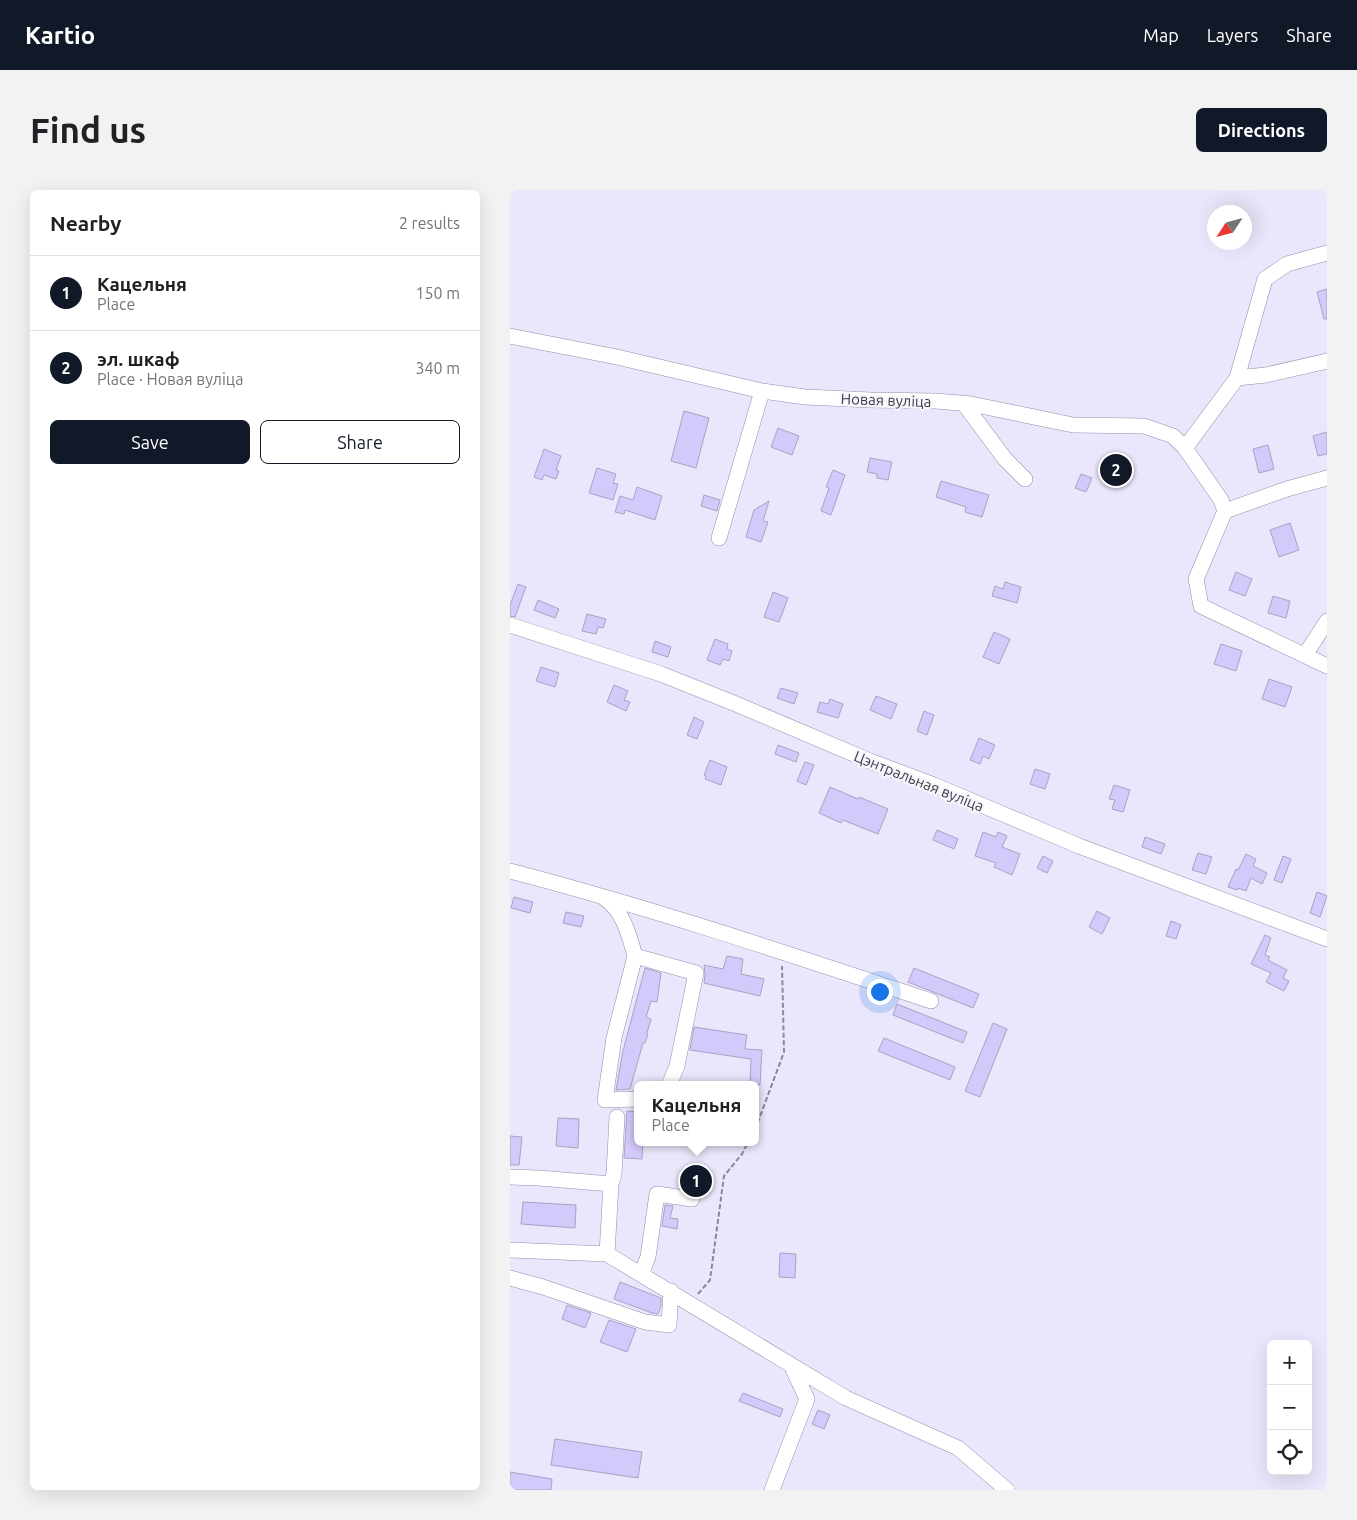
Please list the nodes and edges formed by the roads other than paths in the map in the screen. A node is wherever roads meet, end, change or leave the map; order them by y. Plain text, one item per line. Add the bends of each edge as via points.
1 (1327, 253) edge
2 (510, 336) edge
3 (1327, 361) edge
4 (1237, 378) junction
5 (762, 392) junction
6 (964, 404) junction
7 (1185, 448) junction
8 (1025, 478) dead end
9 (1327, 478) edge
10 (1225, 511) junction
11 (719, 538) dead end
12 (1327, 621) edge
13 (510, 625) edge
14 (1305, 655) junction
15 (1327, 666) edge
16 (510, 872) edge
17 (600, 896) junction
18 (1327, 939) edge
19 (636, 956) junction
20 (931, 1001) dead end
21 (670, 1081) edge
22 (634, 1099) edge
23 (617, 1117) dead end
24 (510, 1178) edge
25 (611, 1184) junction
26 (692, 1198) dead end
27 (510, 1250) edge
28 (607, 1254) junction
29 (641, 1274) junction
30 (510, 1278) edge
31 (671, 1292) junction
32 (791, 1365) junction
33 (772, 1490) edge
34 (1007, 1490) edge

1 - 4 street via 1287,264 1265,279
2 - 5 street, Новая вуліца via 617,357
3 - 4 street
4 - 7 street
5 - 6 street, Новая вуліца
5 - 11 street
6 - 7 street, Новая вуліца via 1073,425 1144,426 1172,436
6 - 8 street via 1005,459
7 - 10 street, Новая вуліца
9 - 10 street
10 - 14 street via 1196,579 1201,606
12 - 14 street
13 - 18 street, Цэнтральная вуліца via 660,674 1079,846
14 - 15 street
16 - 17 street
17 - 19 street via 615,906
17 - 20 street
19 - 21 street via 696,973
19 - 22 street via 614,1038 605,1100
23 - 25 street
24 - 25 street
25 - 28 street
26 - 29 street via 657,1194 654,1258
27 - 28 street
28 - 29 street
29 - 31 street
30 - 31 street via 645,1322 669,1325
31 - 32 street
32 - 33 street via 807,1399
32 - 34 street via 846,1398 958,1448

